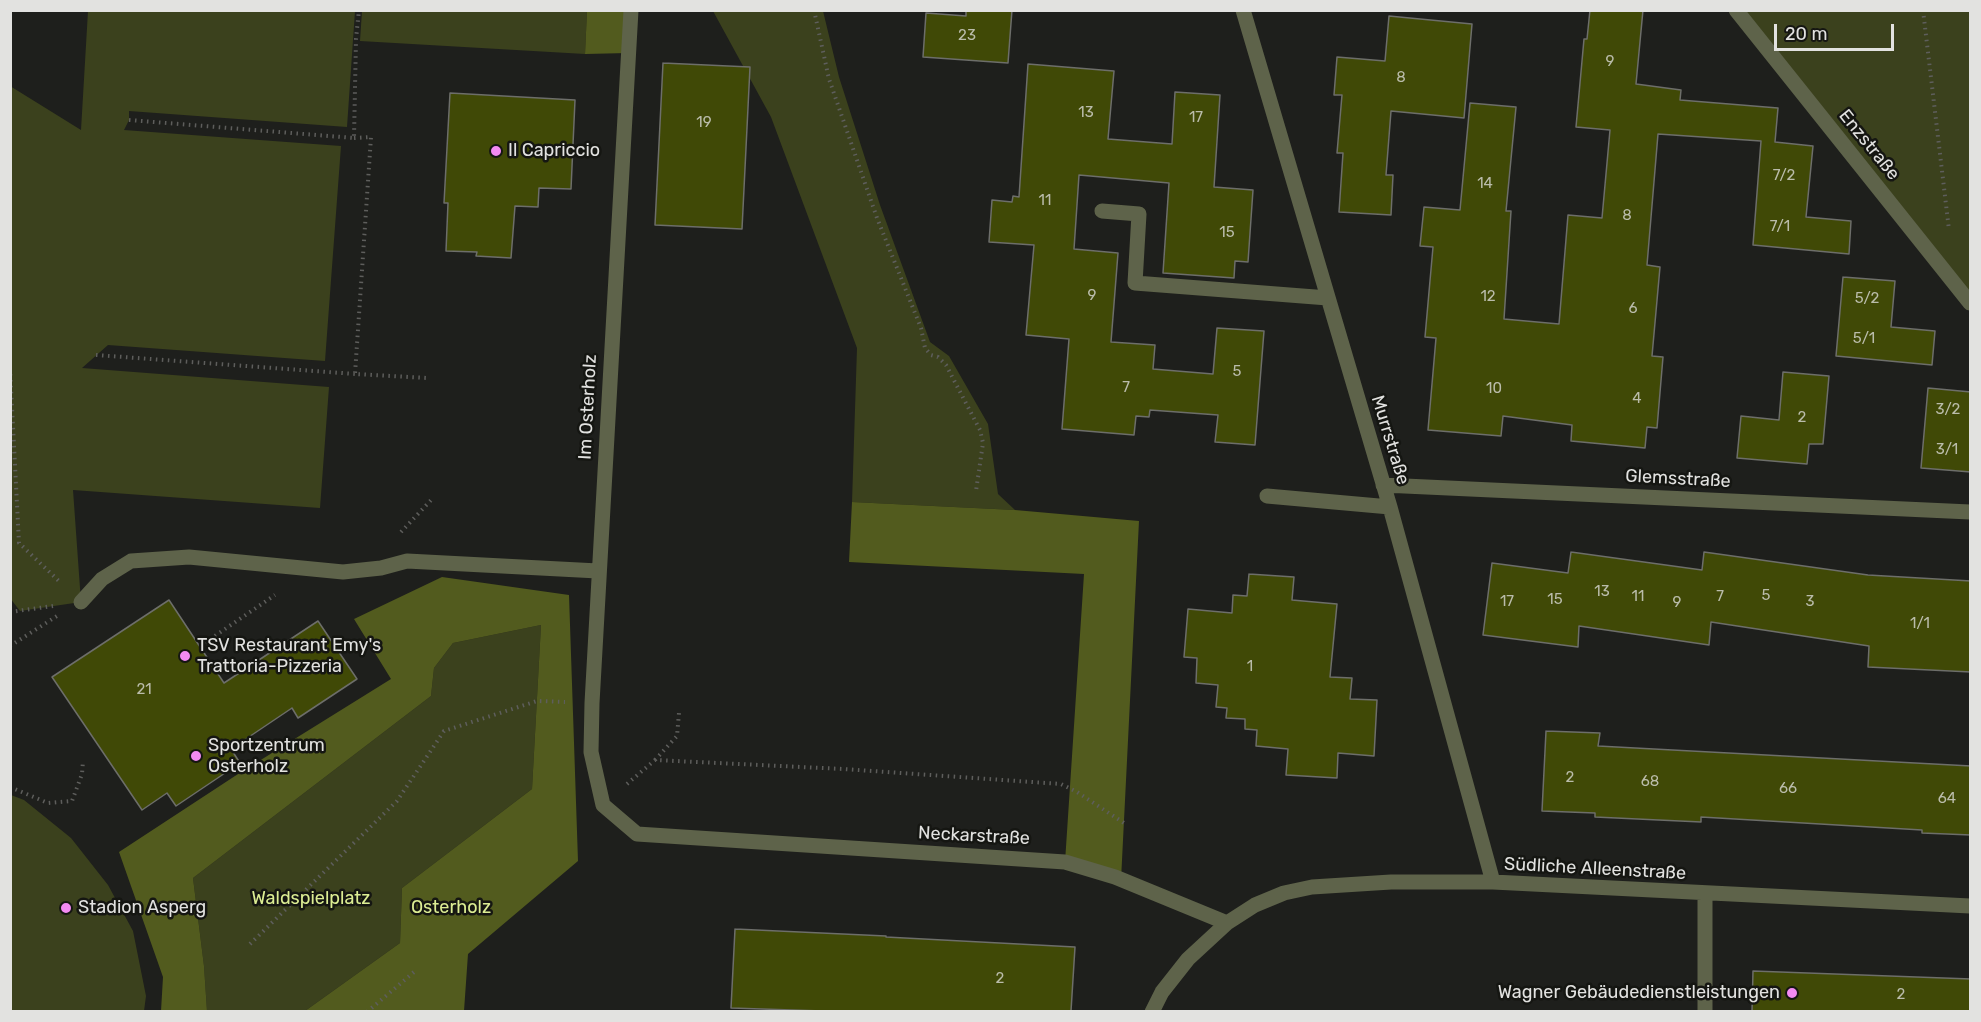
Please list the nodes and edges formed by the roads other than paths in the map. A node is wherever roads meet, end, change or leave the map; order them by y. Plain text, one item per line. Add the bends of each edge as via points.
1 (631, 10) edge
2 (1243, 10) edge
3 (1736, 10) edge
4 (1102, 211) dead end
5 (1328, 298) junction
6 (1971, 303) edge
7 (1383, 485) junction
8 (1267, 496) dead end
9 (1390, 507) junction
10 (1971, 512) edge
11 (598, 571) junction
12 (81, 602) road end
13 (603, 805) joint
14 (1493, 882) junction
15 (1705, 894) junction
16 (1971, 906) edge
17 (1227, 923) junction
18 (1152, 1011) edge
19 (1705, 1011) edge

1 - 11 street, Im Osterholz
2 - 5 street, Murrstraße
3 - 6 street, Enzstraße
4 - 5 street via 1139,214 1135,283
5 - 7 street, Murrstraße
7 - 9 street, Murrstraße
7 - 10 street, Glemsstraße
8 - 9 street
9 - 14 street, Murrstraße
11 - 12 street via 408,561 343,572 189,558 131,561 102,579
11 - 13 street, Im Osterholz via 591,752
13 - 17 street, Neckarstraße via 637,834 1065,862 1115,877
14 - 15 street, Südliche Alleenstraße
14 - 17 street, Südliche Alleenstraße via 1312,887 1255,905
15 - 16 street, Südliche Alleenstraße
15 - 19 street
17 - 18 street via 1188,959

